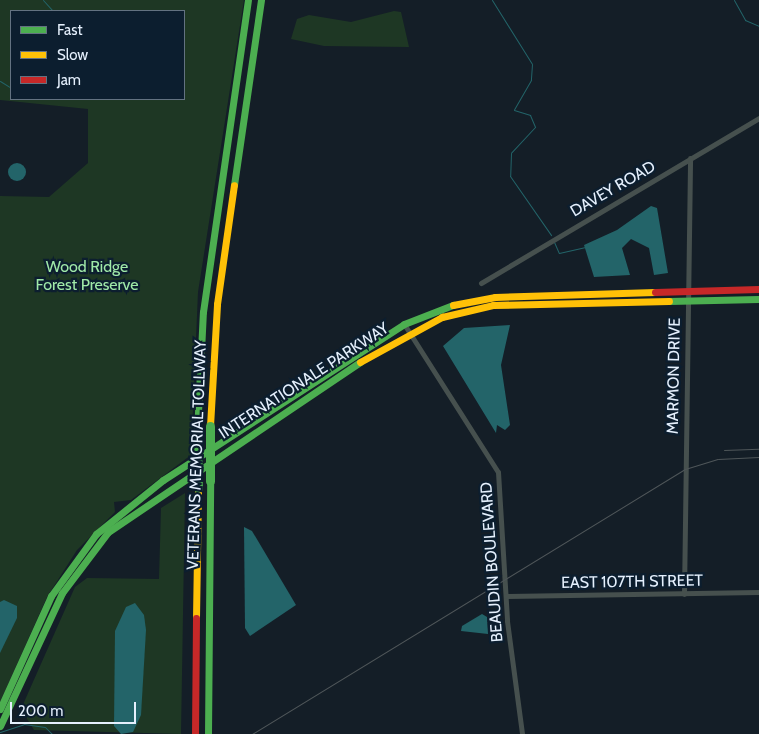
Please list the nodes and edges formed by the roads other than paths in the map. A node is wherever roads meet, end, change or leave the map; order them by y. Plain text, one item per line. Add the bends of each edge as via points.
1 (248, 0) edge
2 (261, 0) edge
3 (759, 118) edge
4 (690, 158) junction
5 (480, 283) dead end
6 (759, 289) edge
7 (687, 290) junction
8 (759, 299) edge
9 (687, 300) junction
10 (406, 328) junction
11 (759, 592) edge
12 (684, 594) junction
13 (506, 596) junction
14 (0, 710) edge
15 (0, 726) edge
16 (194, 734) edge
17 (208, 734) edge
18 (522, 734) edge

1 - 16 main road, VETERANS MEMORIAL TOLLWAY, bridge via 203,312 197,433
2 - 17 main road, VETERANS MEMORIAL TOLLWAY, bridge via 217,304 210,426
3 - 4 street, DAVEY ROAD
4 - 5 street, DAVEY ROAD
4 - 7 street, MARMON DRIVE
6 - 7 main road, INTERNATIONALE PARKWAY
7 - 9 street, MARMON DRIVE
7 - 10 main road, INTERNATIONALE PARKWAY via 474,299
8 - 9 main road, INTERNATIONALE PARKWAY
9 - 10 main road, INTERNATIONALE PARKWAY via 493,305
9 - 12 street, MARMON DRIVE
10 - 13 street, BEAUDIN BOULEVARD via 496,465 500,480
10 - 14 main road, INTERNATIONALE PARKWAY via 155,486 96,534 51,596
10 - 15 main road, INTERNATIONALE PARKWAY via 108,532 62,593
11 - 12 street, EAST 107TH STREET
12 - 13 street, EAST 107TH STREET
13 - 18 street, BEAUDIN BOULEVARD

